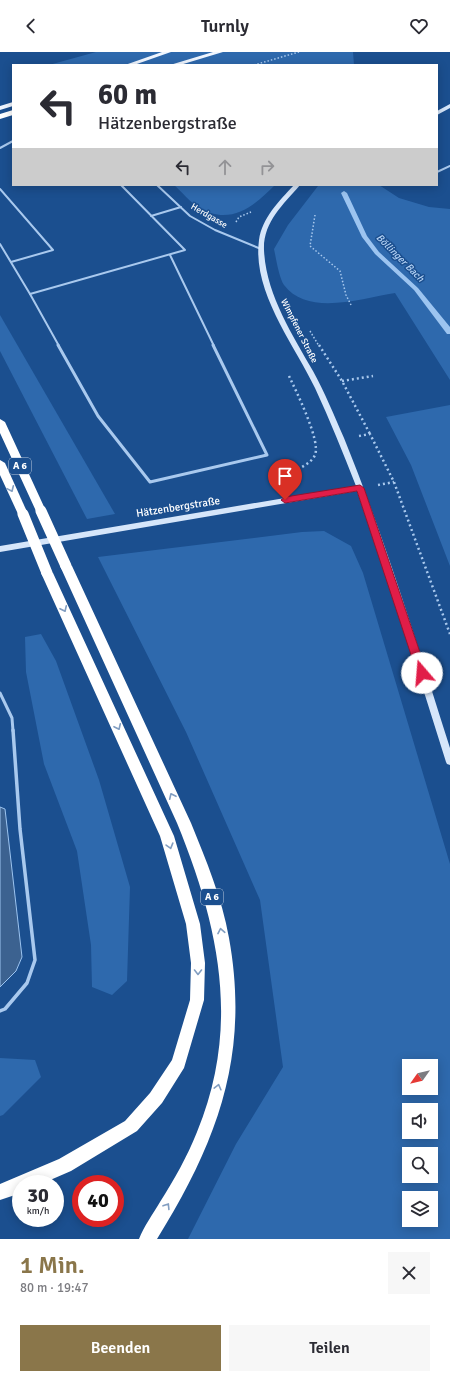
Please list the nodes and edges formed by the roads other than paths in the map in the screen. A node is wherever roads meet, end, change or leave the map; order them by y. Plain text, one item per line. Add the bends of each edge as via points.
1 (168, 52) edge
2 (220, 52) edge
3 (131, 64) edge
4 (177, 64) edge
5 (450, 106) edge
6 (12, 107) edge
7 (0, 108) edge
8 (438, 112) edge
9 (450, 112) edge
10 (0, 117) edge
11 (438, 118) edge
12 (12, 142) edge
13 (0, 148) edge
14 (450, 166) edge
15 (438, 172) edge
16 (122, 186) edge
17 (158, 186) edge
18 (296, 186) edge
19 (0, 189) edge
20 (181, 207) junction
21 (152, 216) junction
22 (0, 244) edge
23 (261, 249) junction
24 (170, 255) junction
25 (11, 262) junction
26 (30, 294) junction
27 (0, 422) edge
28 (0, 463) edge
29 (360, 488) junction
30 (0, 548) edge
31 (0, 693) edge
32 (450, 762) edge
33 (0, 1011) edge
34 (44, 1175) edge
35 (12, 1188) edge
36 (0, 1192) edge
37 (146, 1239) edge

1 - 3 main road
2 - 4 main road
5 - 8 street
6 - 7 main road
6 - 10 highway
9 - 11 street
12 - 13 lane
14 - 15 lane
16 - 21 lane
17 - 20 lane, Herdgasse
18 - 23 street, Wimpfener Straße via 269,218
19 - 25 lane via 53,250
20 - 21 lane
20 - 23 lane, Herdgasse via 190,216 215,230
21 - 24 lane via 185,250
22 - 25 lane
23 - 29 street, Wimpfener Straße via 263,274 271,294 318,388
24 - 26 lane
24 - 26 lane via 267,455 150,482 98,416
25 - 26 lane
37 -> 27 highway, A 6, bridge via 170,1202 195,1155 212,1111 224,1066 228,1031 226,958 219,919 208,882 187,829
28 -> 34 highway, bridge via 47,573 168,836 193,924 198,963 198,1000 179,1063 156,1098 131,1126 65,1166
29 - 30 street, Hätzenbergstraße
29 - 32 street, Wimpfener Straße
31 - 33 lane via 12,718 20,829 35,960 27,983
35 - 36 highway

